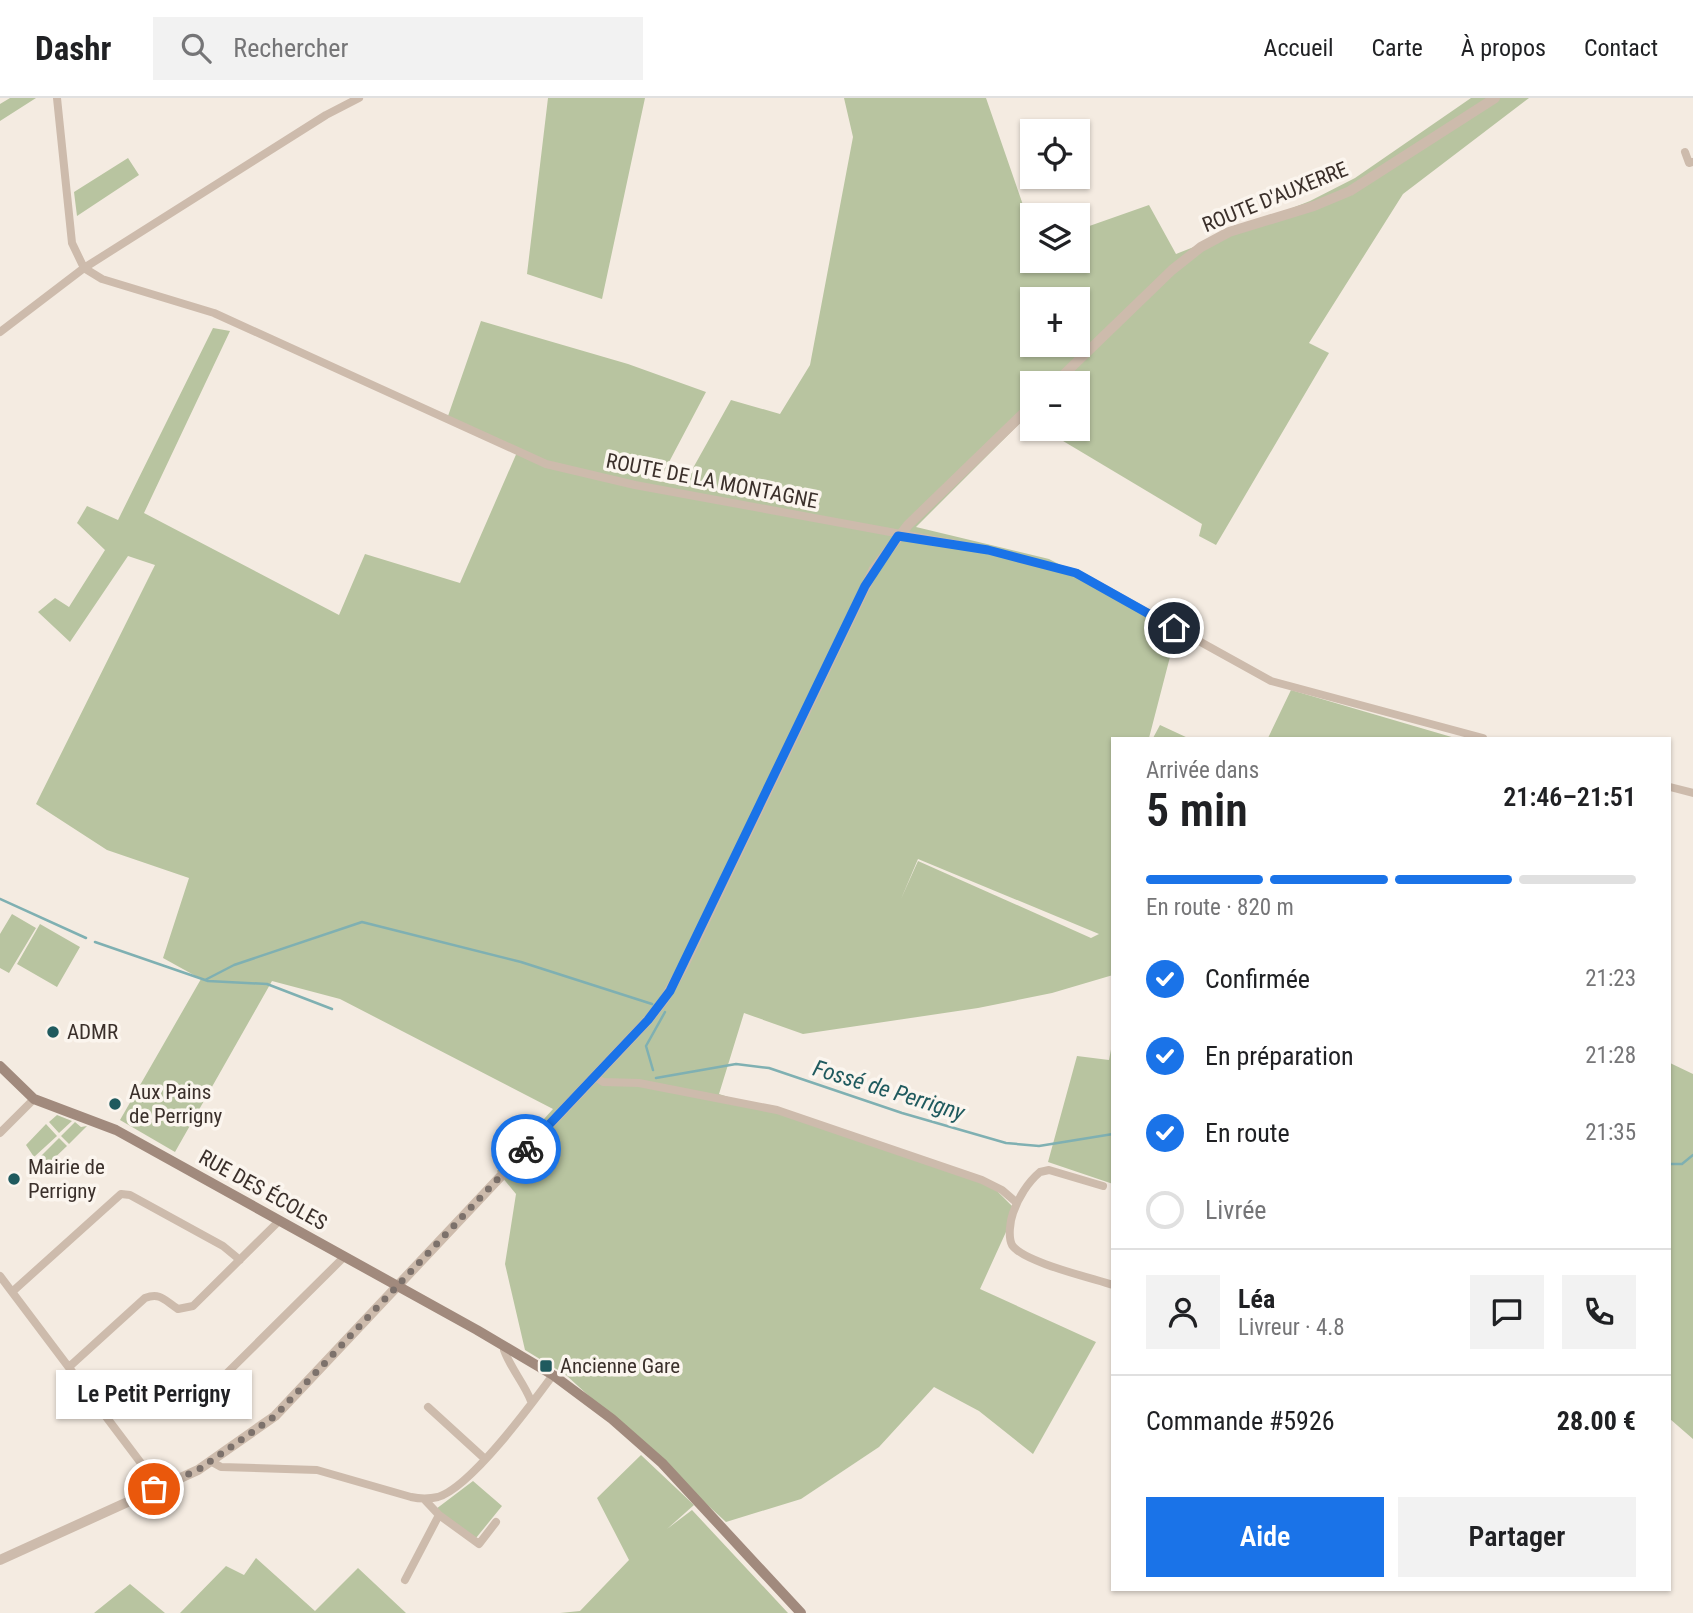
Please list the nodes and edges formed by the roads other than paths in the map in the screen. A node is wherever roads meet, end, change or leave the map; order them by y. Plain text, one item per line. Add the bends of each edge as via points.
1 (57, 98) edge
2 (359, 98) edge
3 (1495, 98) edge
4 (1685, 152) dead end
5 (1693, 162) edge
6 (84, 268) junction
7 (0, 332) edge
8 (1067, 371) edge
9 (1020, 417) edge
10 (898, 536) junction
11 (1479, 737) edge
12 (1671, 787) edge
13 (1693, 793) edge
14 (0, 1066) edge
15 (594, 1076) junction
16 (34, 1099) junction
17 (0, 1133) edge
18 (1103, 1186) dead end
19 (1017, 1203) junction
20 (279, 1221) junction
21 (344, 1257) junction
22 (240, 1260) junction
23 (0, 1276) edge
24 (1111, 1284) edge
25 (398, 1287) junction
26 (12, 1292) junction
27 (506, 1347) junction
28 (69, 1367) junction
29 (553, 1375) junction
30 (223, 1377) dead end
31 (531, 1401) junction
32 (428, 1407) dead end
33 (485, 1459) junction
34 (212, 1462) junction
35 (159, 1487) junction
36 (424, 1499) junction
37 (439, 1515) junction
38 (496, 1522) dead end
39 (0, 1560) edge
40 (405, 1580) dead end
41 (802, 1613) edge

1 - 6 street via 72,243
2 - 6 street
3 - 8 street, ROUTE D'AUXERRE via 1350,191 1229,232 1201,247
4 - 5 street via 1689,163
6 - 7 street
6 - 10 street, ROUTE DE LA MONTAGNE via 102,279 214,313 546,464
9 - 10 street
10 - 11 street, ROUTE DE LA MONTAGNE via 988,550 1076,573 1271,681
10 - 15 street via 865,586 677,979 648,1020
12 - 13 street
14 - 16 main road, RUE DES ÉCOLES
15 - 19 street via 603,1082 639,1083 777,1110 982,1180
15 - 25 street
16 - 17 street
16 - 20 main road, RUE DES ÉCOLES via 116,1130
18 - 19 street via 1049,1170 1040,1172
19 - 24 street via 1011,1216 1013,1247 1026,1256
20 - 21 main road, RUE DES ÉCOLES
20 - 22 street
21 - 25 main road, RUE DES ÉCOLES
21 - 30 street
22 - 26 street via 223,1246 121,1194
22 - 28 street via 187,1309 178,1309 155,1294 145,1298
23 - 26 street
25 - 27 main road, RUE DES ÉCOLES
25 - 34 street via 275,1416
26 - 28 street
27 - 29 main road, RUE DES ÉCOLES
27 - 31 street via 508,1362
28 - 35 street
29 - 31 street
29 - 41 main road, RUE DES ÉCOLES via 662,1463
31 - 33 street
32 - 33 street
33 - 36 street via 474,1473 440,1496
34 - 35 street
34 - 36 street via 221,1467 317,1470
35 - 39 street
36 - 37 street
37 - 38 street via 479,1544
37 - 40 street

